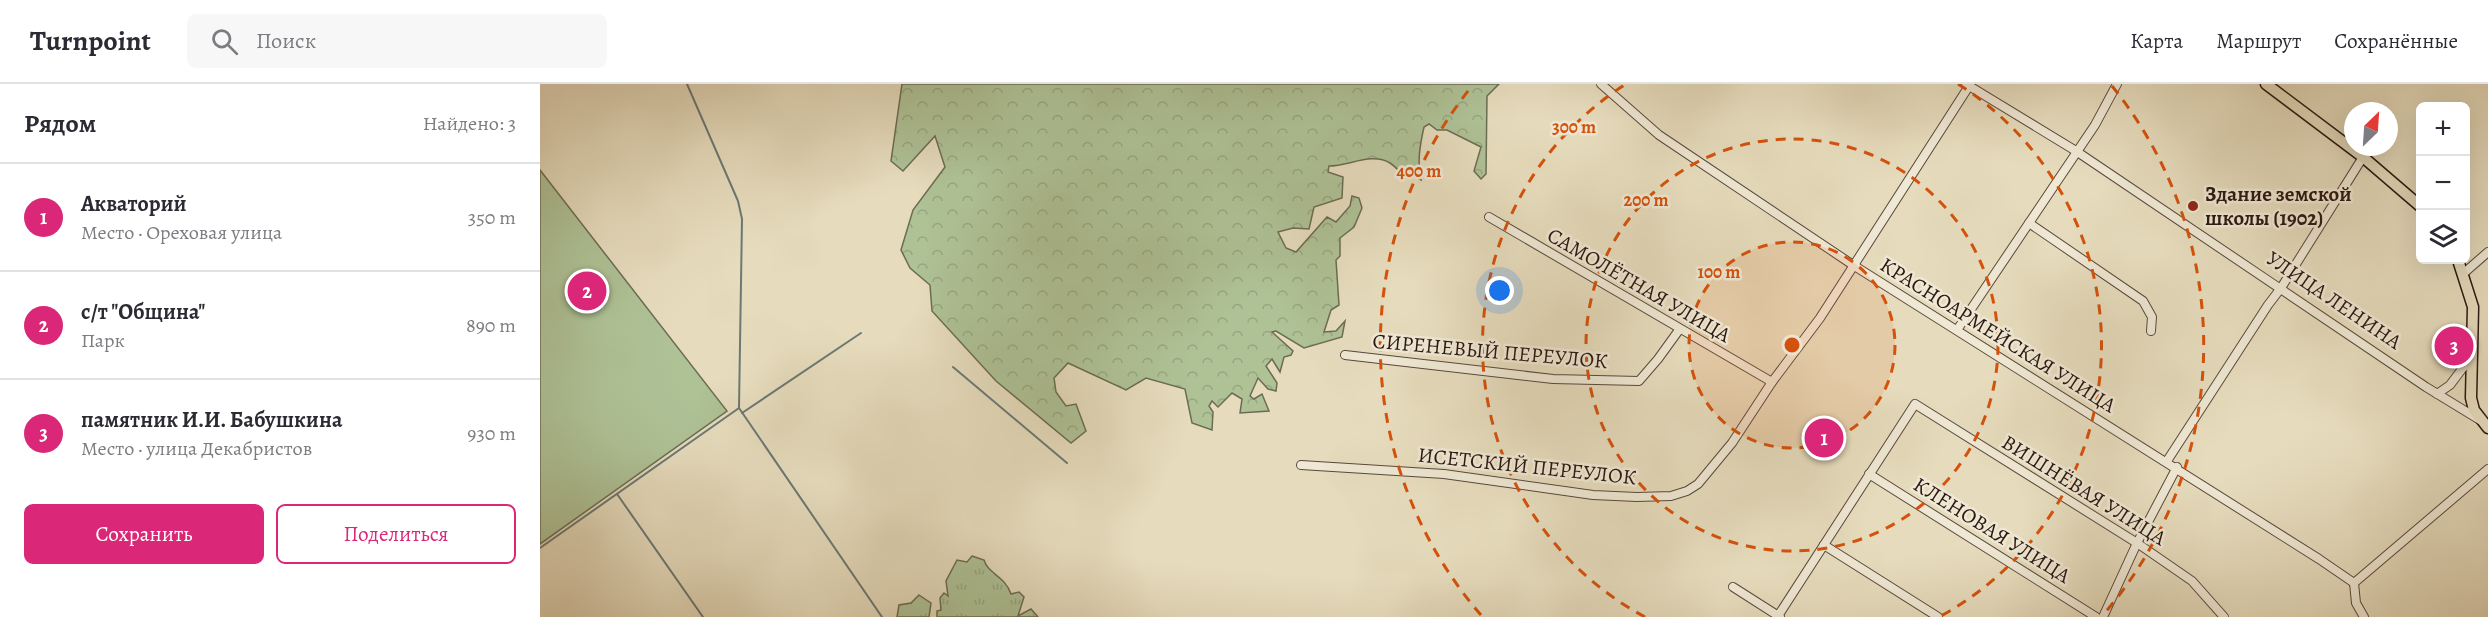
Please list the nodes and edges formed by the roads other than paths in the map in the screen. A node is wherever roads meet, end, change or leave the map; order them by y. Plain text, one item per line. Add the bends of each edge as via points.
1 (1601, 84) edge
2 (2117, 84) edge
3 (2266, 84) edge
4 (1967, 85) edge
5 (2076, 151) junction
6 (2363, 157) junction
7 (2416, 202) edge
8 (1489, 217) dead end
9 (2029, 223) junction
10 (2488, 252) edge
11 (2460, 264) edge
12 (1853, 265) junction
13 (2464, 273) junction
14 (2282, 288) junction
15 (1679, 330) junction
16 (1957, 330) junction
17 (2151, 331) dead end
18 (1345, 355) dead end
19 (2471, 357) junction
20 (1772, 382) junction
21 (2437, 394) junction
22 (2484, 424) edge
23 (2167, 461) junction
24 (1301, 465) dead end
25 (2177, 467) junction
26 (2488, 469) edge
27 (1869, 474) junction
28 (2137, 543) junction
29 (1824, 545) junction
30 (2354, 584) junction
31 (1733, 587) dead end
32 (1779, 616) edge
33 (1938, 617) edge
34 (2096, 617) edge
35 (2103, 617) edge
36 (2224, 617) edge
37 (2364, 617) edge

1 - 12 street, КРАСНОАРМЕЙСКАЯ УЛИЦА via 1659,135
2 - 5 street
3 - 6 main road
4 - 5 street, УЛИЦА ЛЕНИНА
4 - 12 street, ИСЕТСКИЙ ПЕРЕУЛОК
5 - 9 street
5 - 14 street, УЛИЦА ЛЕНИНА
6 - 7 main road
6 - 14 street
8 - 15 street, САМОЛЁТНАЯ УЛИЦА
9 - 16 street
9 - 17 street via 2143,301 2152,318
10 - 13 street
11 - 13 main road
12 - 16 street, КРАСНОАРМЕЙСКАЯ УЛИЦА
12 - 20 street, ИСЕТСКИЙ ПЕРЕУЛОК via 1820,318
13 - 19 main road via 2473,307
14 - 21 street, УЛИЦА ЛЕНИНА
14 - 23 street
15 - 18 street, СИРЕНЕВЫЙ ПЕРЕУЛОК via 1639,381 1553,379
15 - 20 street, САМОЛЁТНАЯ УЛИЦА
16 - 23 street, КРАСНОАРМЕЙСКАЯ УЛИЦА
19 - 21 street via 2451,385
19 - 22 main road via 2471,398
20 - 24 street, ИСЕТСКИЙ ПЕРЕУЛОК via 1732,443 1698,484 1671,496 1593,495 1444,474
21 - 22 street, УЛИЦА ЛЕНИНА
23 - 25 street, КРАСНОАРМЕЙСКАЯ УЛИЦА
25 - 28 street
25 - 30 street, КРАСНОАРМЕЙСКАЯ УЛИЦА
26 - 30 street
27 - 28 street, ВИШНЁВАЯ УЛИЦА via 1915,404
27 - 29 street
27 - 34 street, КЛЕНОВАЯ УЛИЦА
28 - 35 street
28 - 36 street, ВИШНЁВАЯ УЛИЦА via 2192,581
29 - 32 street
29 - 33 street
30 - 37 street via 2356,603
31 - 32 street

